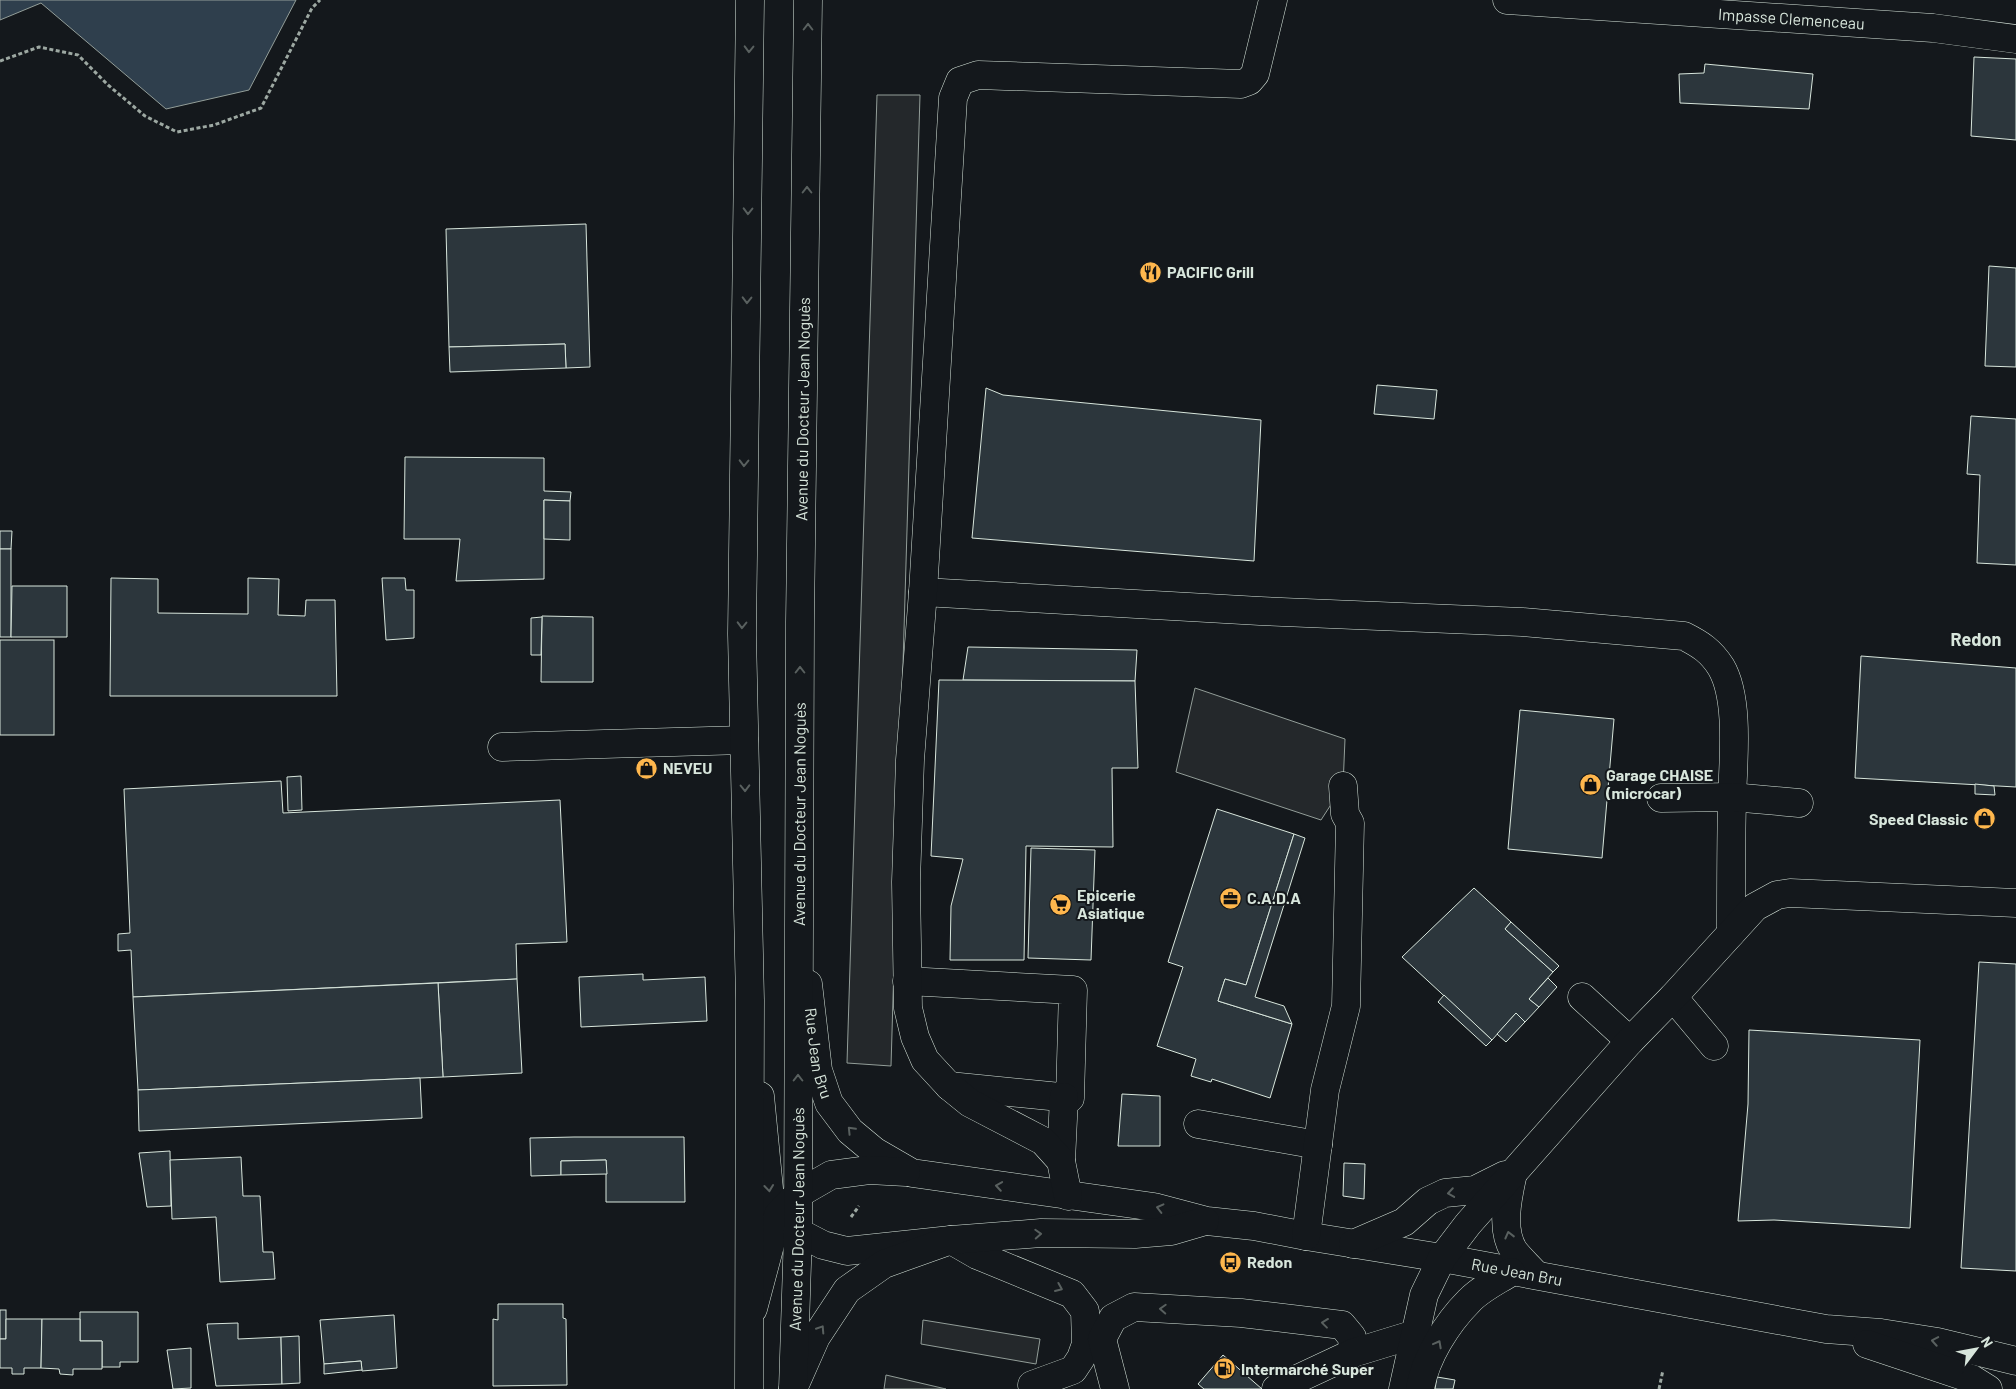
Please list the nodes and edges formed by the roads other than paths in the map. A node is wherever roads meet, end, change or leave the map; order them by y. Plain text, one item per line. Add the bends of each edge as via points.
1 (750, 0) edge
2 (808, 0) edge
3 (1274, 0) edge
4 (1507, 0) edge
5 (2016, 39) edge
6 (923, 592) junction
7 (744, 740) junction
8 (502, 747) dead end
9 (1343, 786) dead end
10 (1732, 797) junction
11 (1662, 798) dead end
12 (1799, 803) dead end
13 (798, 893) junction
14 (2016, 903) edge
15 (1731, 933) junction
16 (907, 981) junction
17 (1582, 997) dead end
18 (1673, 997) junction
19 (750, 1000) junction
20 (1630, 1041) junction
21 (1714, 1046) dead end
22 (949, 1086) junction
23 (1064, 1097) junction
24 (1198, 1124) dead end
25 (1318, 1146) junction
26 (1061, 1161) junction
27 (1513, 1171) junction
28 (912, 1173) junction
29 (798, 1194) junction
30 (1068, 1196) junction
31 (1207, 1221) junction
32 (788, 1223) junction
33 (1306, 1236) junction
34 (951, 1240) junction
35 (1353, 1244) junction
36 (1442, 1258) junction
37 (1523, 1273) junction
38 (750, 1321) junction
39 (1826, 1329) junction
40 (1415, 1334) junction
41 (1353, 1353) junction
42 (2016, 1361) edge
43 (1040, 1387) edge
44 (1409, 1388) edge
45 (749, 1389) edge
46 (793, 1389) edge
47 (1115, 1389) edge
48 (1276, 1389) edge
49 (1988, 1389) edge

1 -> 7 main road via 742,634
13 -> 2 main road, Avenue du Docteur Jean Noguès
3 - 6 main road via 1255,74 1241,84 978,74 960,81 953,98
4 - 5 main road, Impasse Clemenceau via 1934,28
6 - 10 main road via 1522,622 1684,636 1707,648 1722,668 1730,693 1735,754
6 - 16 main road via 910,760
7 - 8 main road
7 -> 19 main road
9 - 25 main road via 1345,814 1350,823 1346,1006 1325,1090
10 - 11 main road
10 - 12 main road
10 - 15 main road
28 -> 13 main road, Rue Jean Bru via 874,1151 850,1131 829,1103 818,1070
29 -> 13 main road, Avenue du Docteur Jean Noguès
14 - 15 main road via 1790,893 1777,895 1755,907
15 - 18 main road
16 - 22 main road via 908,1008 915,1037 925,1060
16 - 23 main road via 1073,990 1070,1098
17 - 20 main road
18 - 20 main road
18 - 21 main road
19 -> 32 main road via 770,1199
19 - 38 main road
20 - 27 main road
22 - 23 main road
22 - 26 main road via 970,1102 1043,1141
23 - 26 main road
24 - 25 main road
25 - 33 main road
26 - 30 main road
27 -> 35 main road via 1475,1190 1445,1193 1404,1222
27 - 36 main road
37 -> 27 main road via 1505,1215
28 - 29 main road, Rue Jean Bru via 869,1170 831,1175
30 -> 28 main road, Rue Jean Bru
29 - 32 main road, Avenue du Docteur Jean Noguès
31 -> 30 main road, Rue Jean Bru via 1154,1207
31 - 33 main road, Rue Jean Bru
34 -> 31 main road, Rue Jean Bru via 1041,1233 1135,1234 1171,1231
32 - 34 main road, Rue Jean Bru via 823,1245 847,1251
32 - 38 main road
32 - 46 main road, Avenue du Docteur Jean Noguès
33 - 35 main road, Rue Jean Bru
34 -> 43 main road via 977,1255 1072,1294 1085,1311 1086,1344 1073,1370
46 -> 34 main road, Rue Jean Bru via 816,1337 847,1290 884,1264
35 - 36 main road, Rue Jean Bru
36 - 37 main road, Rue Jean Bru
36 - 40 main road via 1424,1294
37 - 39 main road, Rue Jean Bru
44 -> 37 main road via 1422,1375 1443,1336 1470,1300
38 - 45 main road
42 -> 39 main road, Rue Jean Bru via 1938,1342
39 - 49 main road, Rue Jean Bru via 1972,1380
40 - 41 main road
40 - 44 main road
41 -> 47 main road via 1352,1337 1342,1325 1241,1313 1134,1307 1113,1318 1102,1339
41 - 48 main road

